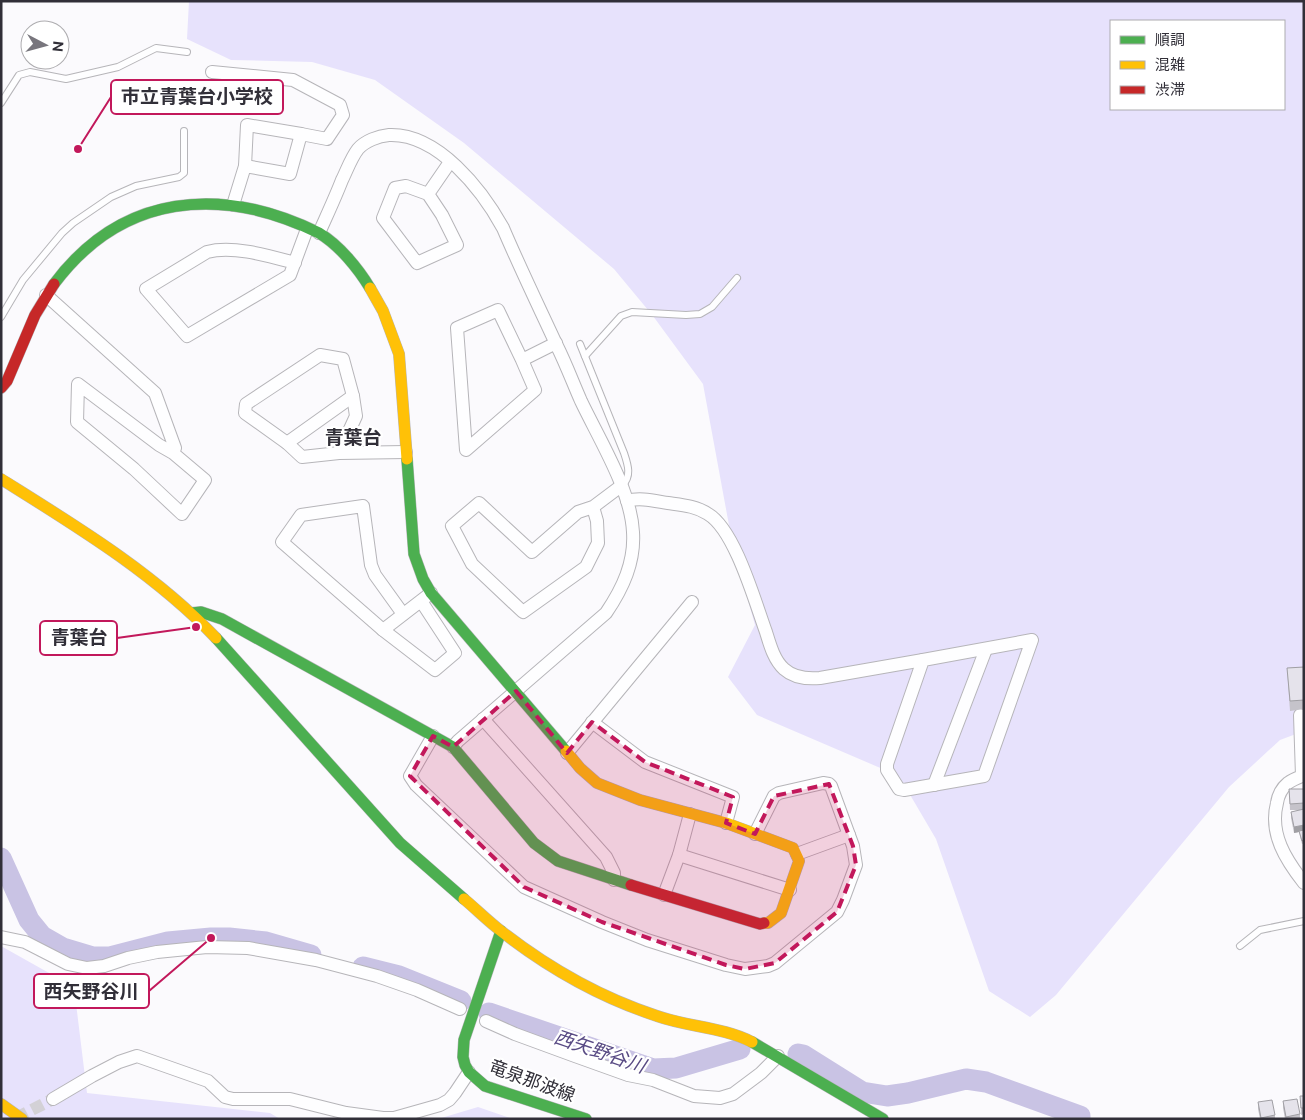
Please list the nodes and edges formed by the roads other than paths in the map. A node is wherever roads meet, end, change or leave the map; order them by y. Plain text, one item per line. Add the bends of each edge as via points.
1 (187, 52) dead end
2 (212, 72) dead end
3 (1, 103) edge
4 (184, 131) dead end
5 (301, 134) junction
6 (450, 162) junction
7 (245, 166) junction
8 (428, 194) junction
9 (233, 205) junction
10 (313, 231) junction
11 (296, 263) junction
12 (737, 278) dead end
13 (46, 295) junction
14 (1, 317) edge
15 (556, 343) junction
16 (580, 344) dead end
17 (585, 356) junction
18 (522, 360) junction
19 (1, 388) edge
20 (353, 396) junction
21 (287, 443) junction
22 (406, 452) junction
23 (173, 453) junction
24 (339, 453) junction
25 (1, 480) edge
26 (621, 486) junction
27 (627, 501) junction
28 (593, 506) junction
29 (426, 597) junction
30 (692, 602) dead end
31 (192, 613) junction
32 (403, 614) junction
33 (383, 630) junction
34 (986, 649) junction
35 (923, 660) junction
36 (516, 691) junction
37 (1300, 715) dead end
38 (483, 719) junction
39 (592, 722) junction
40 (433, 736) junction
41 (453, 747) junction
42 (567, 753) junction
43 (934, 785) junction
44 (690, 814) junction
45 (726, 823) junction
46 (755, 834) junction
47 (849, 835) junction
48 (797, 854) junction
49 (678, 855) junction
50 (614, 880) junction
51 (1304, 883) edge
52 (790, 890) junction
53 (664, 895) junction
54 (1304, 921) edge
55 (501, 931) junction
56 (1, 937) edge
57 (1240, 946) dead end
58 (460, 1009) dead end
59 (486, 1021) dead end
60 (778, 1056) junction
61 (469, 1072) junction
62 (53, 1099) tunnel mouth
63 (1, 1104) edge
64 (22, 1119) edge
65 (586, 1119) edge
66 (884, 1119) edge

1 - 3 lane via 156,48 118,67 66,79 30,72 19,75
2 - 5 street via 292,80 340,105 343,115 328,139
4 - 14 lane via 184,173 136,186 111,197 73,223 23,280
5 - 7 street via 290,174
5 - 7 street via 247,125
6 - 8 street
6 - 10 street via 425,144 404,136 382,136 369,141 359,148
6 - 15 street via 492,208
7 - 9 street
8 - 8 street via 457,245 417,262 383,218 395,188 406,186
9 - 10 main road via 288,220
9 - 13 main road via 175,205 121,224 87,248 60,275
10 - 11 street
10 - 22 main road via 349,260 370,286 392,330 399,354
11 - 11 street via 290,275 187,336 146,289 217,249 267,255
12 - 17 lane via 712,307 700,314 632,312 621,316
13 - 19 main road
13 - 23 street via 155,393 175,448
15 - 18 street
15 - 26 street
16 - 17 lane
17 - 26 lane via 628,467 629,476
18 - 18 street via 535,390 466,450 457,328 498,310
20 - 21 street
20 - 21 street via 343,359 320,354 246,404 245,413
20 - 24 street via 356,416
21 - 24 street via 302,457
22 - 24 street
22 - 29 main road via 414,554
23 - 23 street via 205,480 182,514 77,422 78,384
25 - 31 main road via 97,540
26 - 27 street
26 - 28 street
27 - 35 street via 641,499 694,507 718,522 726,531 746,577 774,654 785,670 794,675 820,678
27 - 36 street via 633,548 626,579 618,595 606,613
28 - 28 street via 578,512 532,552 479,504 452,526 472,564 523,612 586,567 598,543
29 - 32 street
29 - 33 street via 455,653 434,670
29 - 36 main road
30 - 39 street
31 - 40 main road via 201,612 222,619
31 - 55 main road via 400,844
32 - 33 street
32 - 33 street via 371,566 363,506 301,515 282,542
34 - 35 street
34 - 43 street
34 - 43 street via 1032,640 984,776
35 - 43 street via 887,770 899,789
36 - 38 street
36 - 42 main road
37 - 51 street via 1302,776 1287,784 1278,796 1275,830 1281,848
38 - 41 street
38 - 50 street via 606,857
39 - 42 street
39 - 45 street via 645,762 733,797
40 - 41 main road
40 - 47 street via 410,776 524,887 647,940 737,968 757,968 776,963 837,912 856,865
41 - 50 main road via 546,853 569,866
42 - 44 main road via 597,783 640,800
44 - 45 main road
44 - 49 street
45 - 46 main road
46 - 47 street via 774,796 823,783 831,786
46 - 48 main road via 786,844
47 - 48 street
48 - 52 main road via 799,861
49 - 52 street
49 - 53 street
50 - 53 main road
52 - 53 main road via 781,913 768,923 760,924
54 - 57 lane via 1260,930
55 - 60 main road via 547,963 619,1002 659,1016 735,1035
55 - 61 main road via 464,1040 462,1057
56 - 58 street via 25,942 68,964 87,968 165,951 248,948 316,960 377,976
59 - 60 street via 628,1075 653,1080 694,1096 720,1098 734,1094
60 - 66 main road
61 - 62 street via 449,1100 394,1118 346,1113 290,1099 233,1099 225,1097 208,1081 137,1056 92,1076
61 - 65 main road, 竜泉那波線 via 485,1086
63 - 64 main road

